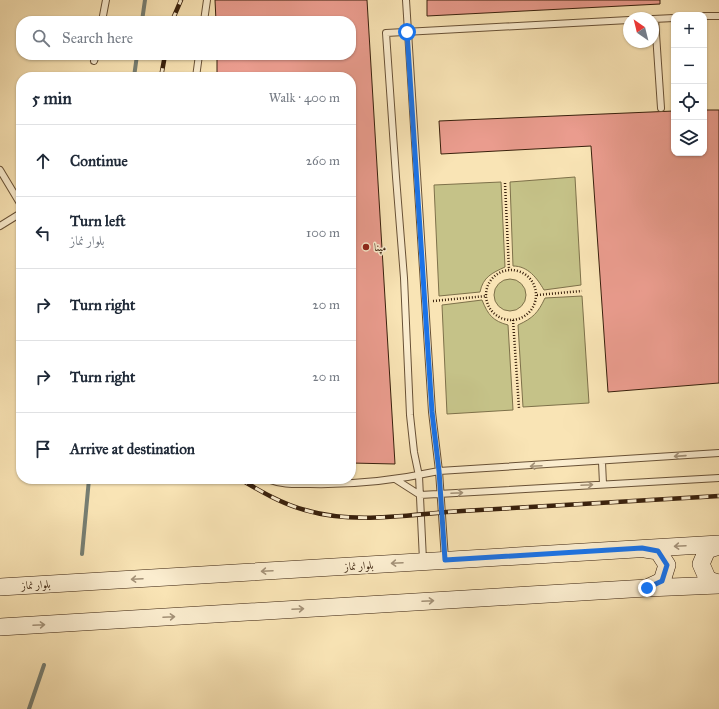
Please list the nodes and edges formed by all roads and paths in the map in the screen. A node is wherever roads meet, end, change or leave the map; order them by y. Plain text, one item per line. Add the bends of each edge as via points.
1 (106, 0) edge
2 (207, 0) edge
3 (406, 0) edge
4 (103, 16) edge
5 (205, 16) edge
6 (707, 16) edge
7 (719, 16) edge
8 (671, 18) edge
9 (659, 19) edge
10 (623, 20) edge
11 (407, 32) junction
12 (656, 48) edge
13 (198, 60) edge
14 (197, 72) edge
15 (661, 108) dead end
16 (0, 170) edge
17 (505, 183) dead end
18 (16, 197) edge
19 (16, 216) edge
20 (0, 226) edge
21 (509, 270) junction
22 (582, 291) dead end
23 (537, 295) junction
24 (487, 296) junction
25 (425, 302) junction
26 (513, 320) junction
27 (519, 408) dead end
28 (719, 453) edge
29 (602, 462) junction
30 (439, 471) junction
31 (419, 476) junction
32 (719, 478) edge
33 (395, 479) junction
34 (356, 482) edge
35 (603, 484) junction
36 (441, 494) junction
37 (420, 495) junction
38 (719, 545) edge
39 (642, 548) junction
40 (445, 560) junction
41 (423, 562) junction
42 (719, 584) edge
43 (0, 587) edge
44 (647, 588) junction
45 (0, 627) edge

1 - 4 lane
2 - 5 lane
3 - 11 lane
6 - 7 lane
8 - 9 lane
10 - 11 lane
11 - 25 lane
11 - 31 lane via 386,33 404,278 410,415
12 - 15 lane
13 - 14 lane
16 - 18 lane
17 - 21 path
19 - 20 lane
21 - 23 path via 528,277
21 - 24 path via 494,277 489,284
22 - 23 path
23 - 26 path via 532,310 526,316
24 - 25 path
24 - 26 path via 490,308 495,314 502,319
25 - 30 lane via 432,412
26 - 27 path
28 -> 29 lane
29 -> 30 lane
29 - 35 lane
30 - 31 lane
30 - 36 lane
31 - 33 lane
31 - 37 lane
32 - 35 lane
33 - 34 lane
33 - 37 lane
36 -> 35 lane
36 - 37 lane
36 - 40 lane
37 - 41 lane
38 -> 39 main road, بلوار نماز
38 - 42 main road via 707,550 701,564 708,580
39 - 40 main road, بلوار نماز
39 - 44 main road via 658,551 667,565 662,581
40 - 41 main road, بلوار نماز
41 -> 43 main road, بلوار نماز
42 - 44 main road
45 -> 44 main road

